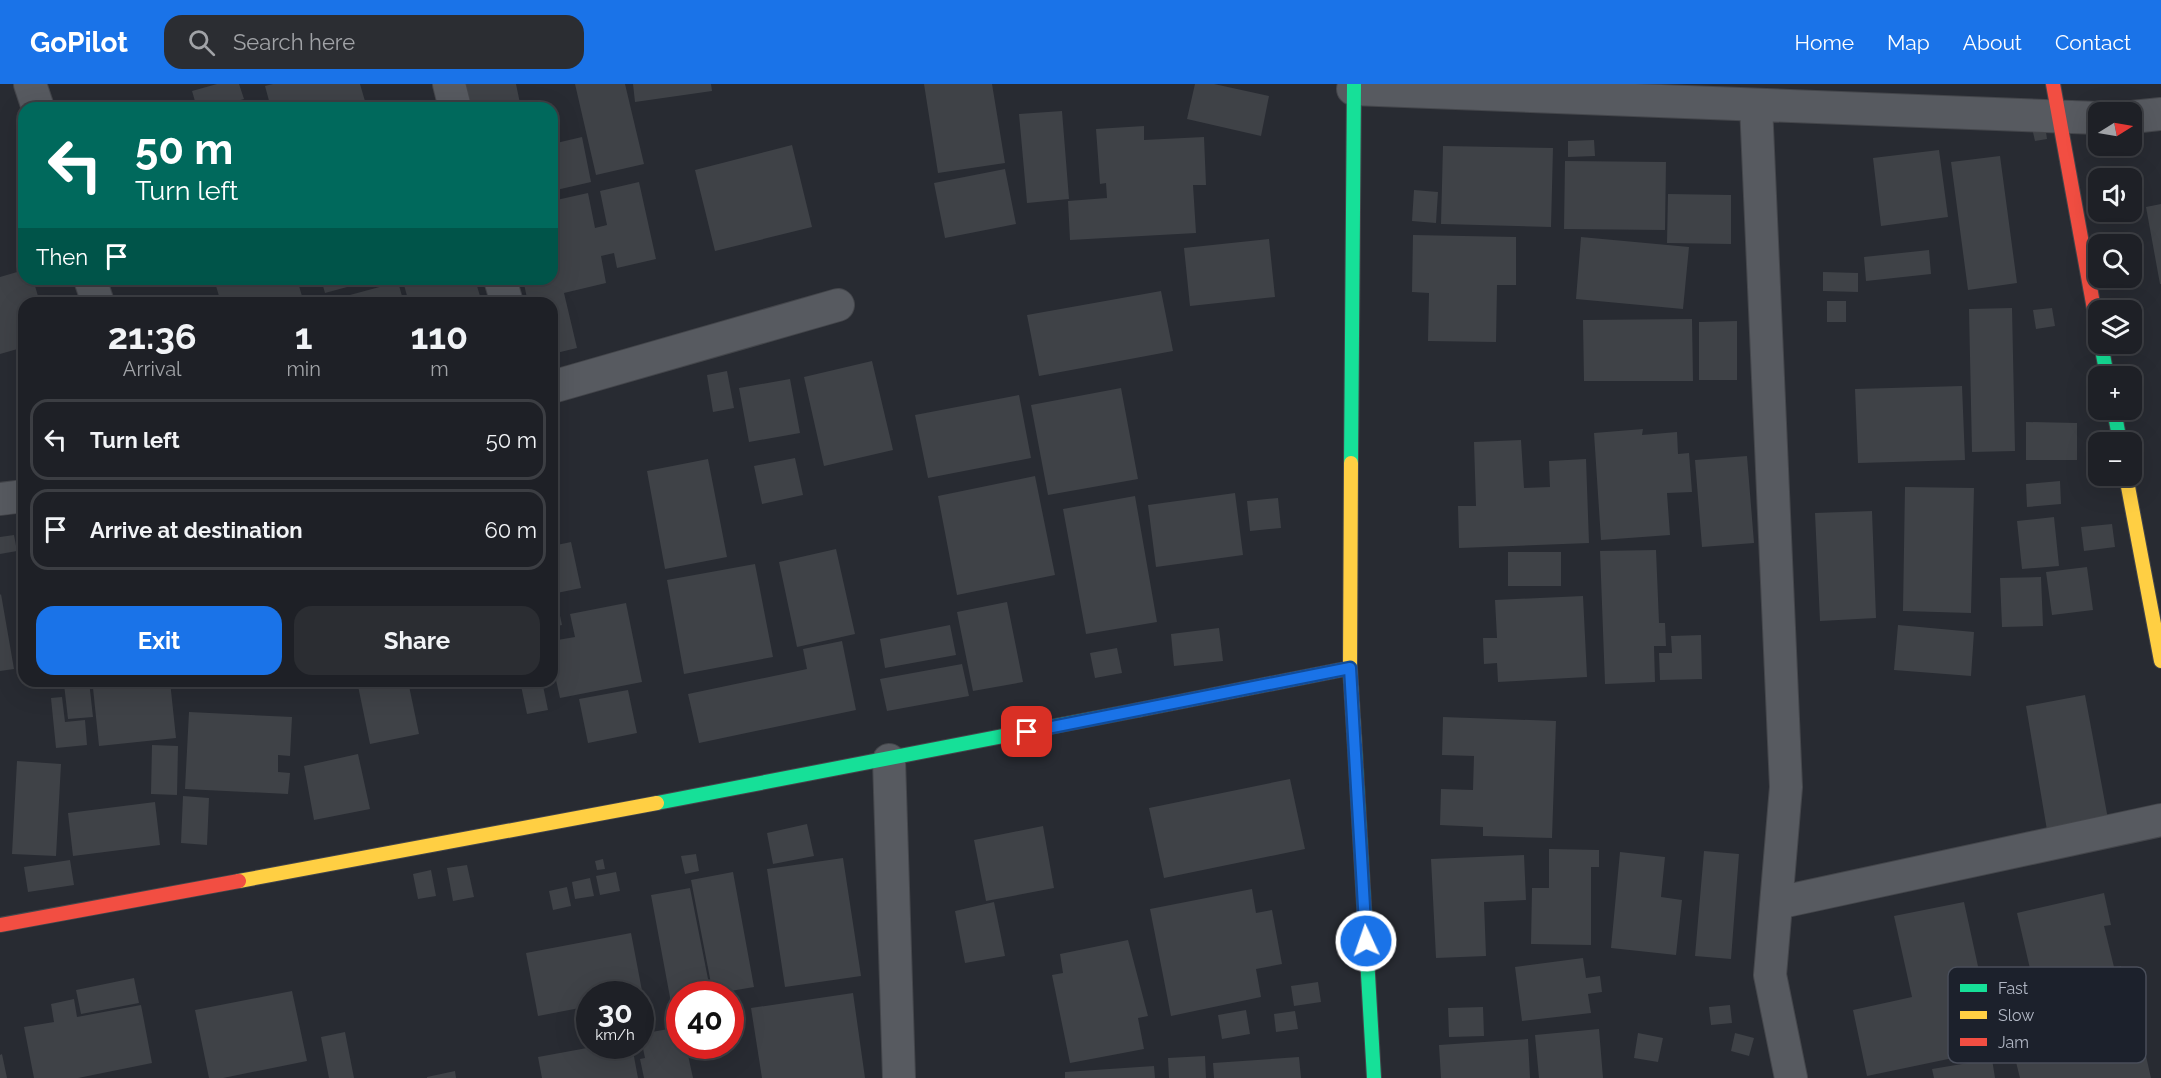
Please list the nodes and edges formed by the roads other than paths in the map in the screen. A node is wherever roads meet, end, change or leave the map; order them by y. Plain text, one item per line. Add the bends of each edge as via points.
1 (30, 84) edge
2 (449, 84) edge
3 (2053, 84) edge
4 (1353, 86) edge
5 (36, 102) edge
6 (454, 102) edge
7 (1756, 105) junction
8 (2161, 114) edge
9 (2142, 116) edge
10 (2058, 117) junction
11 (2088, 118) edge
12 (2092, 300) edge
13 (838, 305) dead end
14 (558, 385) edge
15 (2128, 486) edge
16 (18, 497) edge
17 (0, 499) edge
18 (2156, 599) edge
19 (2161, 662) edge
20 (1350, 668) junction
21 (889, 760) junction
22 (2161, 820) edge
23 (1777, 903) junction
24 (0, 925) edge
25 (899, 1078) edge
26 (1374, 1078) edge
27 (1791, 1078) edge

1 - 5 street
2 - 6 street
3 - 10 street
4 - 7 street
4 - 20 street
7 - 10 street
7 - 23 street via 1786,787
8 - 9 street
10 - 11 street
10 - 12 street
13 - 14 street
15 - 18 street
16 - 17 street
18 - 19 street
20 - 21 street
20 - 26 street
21 - 24 street
21 - 25 street
22 - 23 street
23 - 27 street via 1770,975

